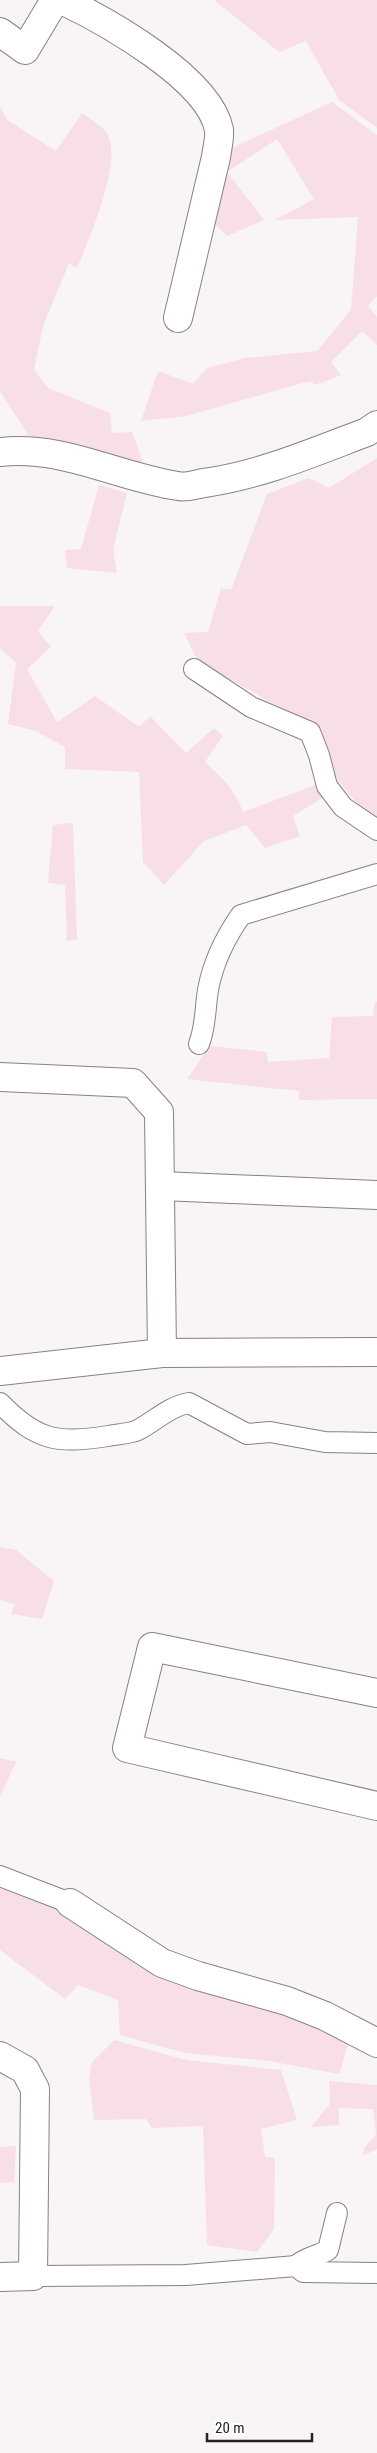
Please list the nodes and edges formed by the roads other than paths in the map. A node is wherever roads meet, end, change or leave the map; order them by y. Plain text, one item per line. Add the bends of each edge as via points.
1 (55, 0) edge
2 (62, 0) edge
3 (0, 32) edge
4 (178, 318) dead end
5 (377, 424) edge
6 (0, 452) edge
7 (194, 669) dead end
8 (377, 830) edge
9 (377, 874) edge
10 (199, 1044) dead end
11 (0, 1077) edge
12 (161, 1186) junction
13 (377, 1195) edge
14 (377, 1352) edge
15 (162, 1353) junction
16 (0, 1371) edge
17 (0, 1404) edge
18 (377, 1443) edge
19 (377, 1693) edge
20 (377, 1806) edge
21 (0, 1876) edge
22 (70, 1903) joint
23 (377, 2043) edge
24 (0, 2056) edge
25 (337, 2213) dead end
26 (296, 2266) junction
27 (377, 2273) edge
28 (33, 2276) junction
29 (0, 2277) edge

1 - 3 street via 25,50
2 - 4 street via 96,16 164,61 194,88 219,130 216,157
5 - 6 street via 367,432 295,459 228,480 180,487 73,457 17,450
7 - 8 lane via 251,707 310,732 327,786 343,807
9 - 10 lane via 241,915 214,965
11 - 12 street via 133,1082 158,1098
12 - 13 street
12 - 15 street
14 - 15 street
15 - 16 street
17 - 18 lane via 21,1424 54,1438 75,1441 136,1431 189,1403 248,1434 270,1432 325,1442
19 - 20 street via 152,1647 127,1748
21 - 22 lane
22 - 23 street via 162,1963 287,2001
24 - 28 street via 25,2070 35,2089
25 - 26 lane via 328,2250 302,2259
26 - 27 lane via 303,2272
26 - 28 lane via 186,2275
28 - 29 street

